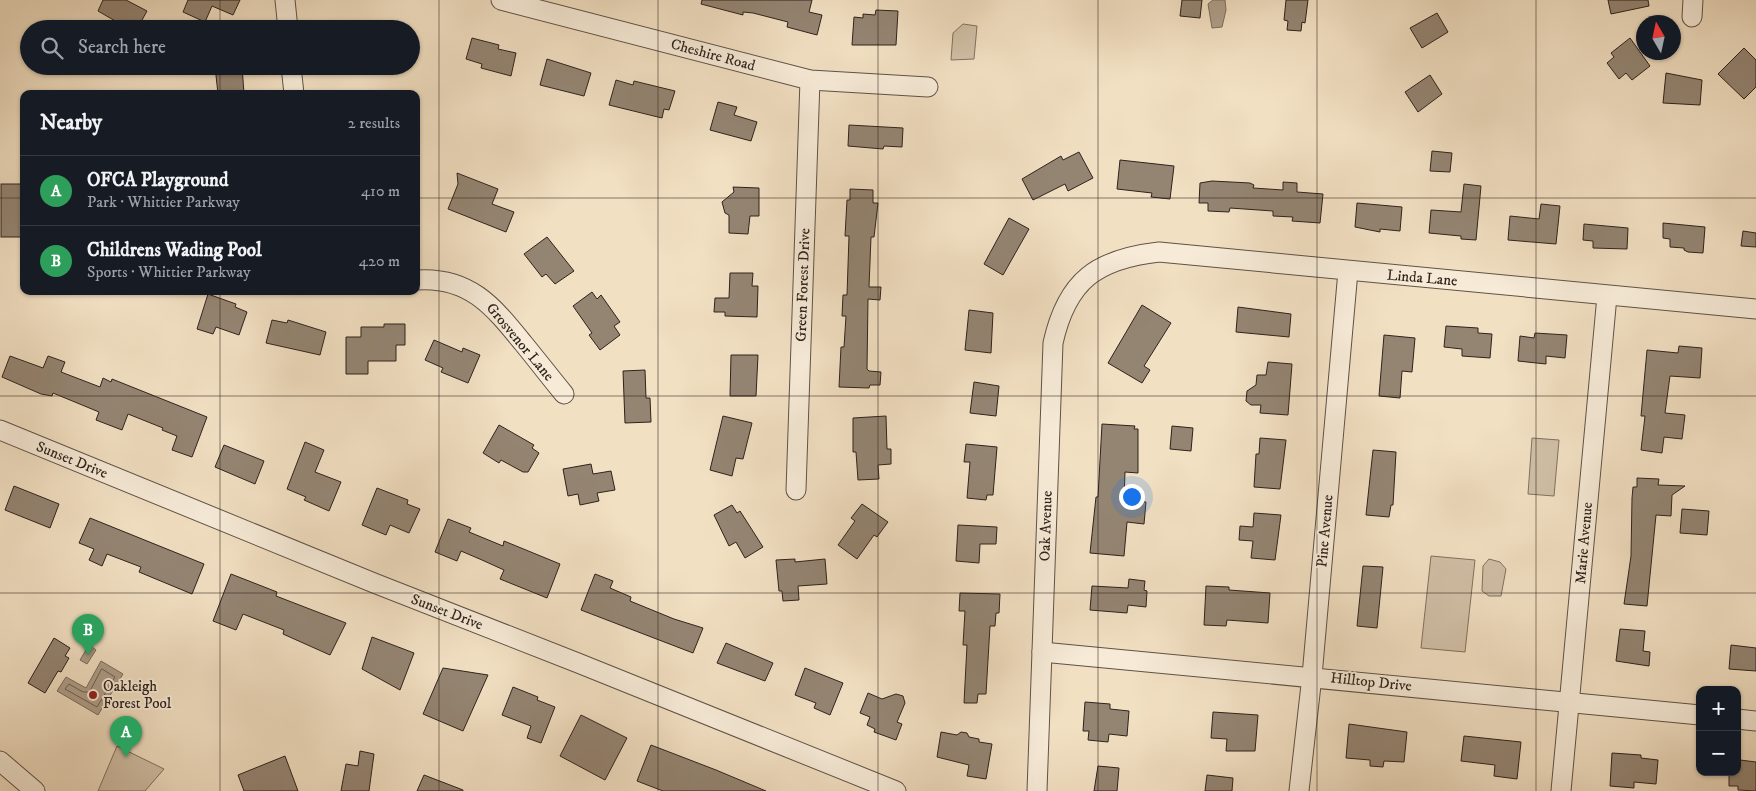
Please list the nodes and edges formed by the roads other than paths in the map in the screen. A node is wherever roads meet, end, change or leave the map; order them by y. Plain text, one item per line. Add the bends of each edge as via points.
1 (286, 0) edge
2 (501, 0) edge
3 (287, 20) edge
4 (293, 75) edge
5 (810, 80) junction
6 (928, 87) dead end
7 (294, 90) edge
8 (1348, 271) junction
9 (1092, 273) joint
10 (420, 280) edge
11 (1607, 296) junction
12 (1756, 309) edge
13 (564, 394) dead end
14 (0, 430) edge
15 (796, 490) dead end
16 (1042, 652) junction
17 (1312, 676) junction
18 (1569, 701) junction
19 (1696, 715) edge
20 (1741, 719) edge
21 (1756, 721) edge
22 (2, 766) edge
23 (35, 791) edge
24 (896, 791) edge
25 (1037, 791) edge
26 (1300, 791) edge
27 (1561, 791) edge

1 - 3 street
2 - 5 street, Cheshire Road
4 - 7 street
5 - 6 street, Cheshire Road
5 - 15 street, Green Forest Drive
8 - 9 street, Linda Lane via 1159,252 1132,255
8 - 11 street, Linda Lane
8 - 17 street, Pine Avenue
9 - 16 street, Oak Avenue via 1071,294 1063,308 1053,343
10 - 13 street, Grosvenor Lane via 443,281 481,296 497,310
11 - 12 street, Linda Lane
11 - 18 street, Marie Avenue
14 - 24 street, Sunset Drive
16 - 17 street, Hilltop Drive
16 - 25 street, Oak Avenue
17 - 18 street, Hilltop Drive
17 - 26 street, Pine Avenue
18 - 19 street, Hilltop Drive
18 - 27 street, Marie Avenue
20 - 21 street
22 - 23 street

